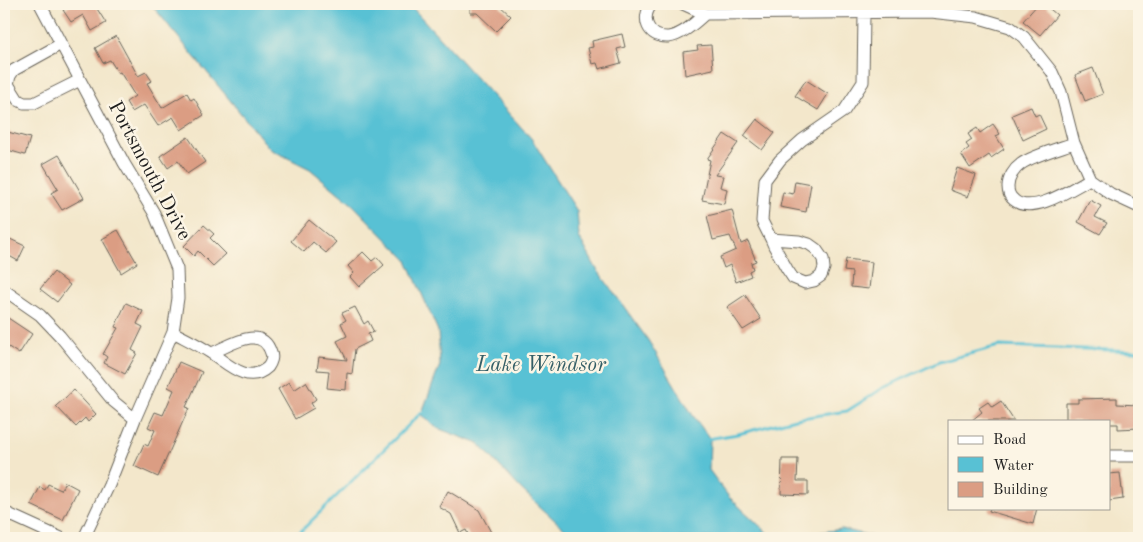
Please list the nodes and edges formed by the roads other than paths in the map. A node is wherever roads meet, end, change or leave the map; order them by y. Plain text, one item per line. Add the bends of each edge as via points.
1 (40, 4) edge
2 (652, 4) edge
3 (683, 4) edge
4 (705, 14) junction
5 (864, 14) junction
6 (61, 44) junction
7 (80, 80) junction
8 (1074, 142) junction
9 (1090, 179) junction
10 (1139, 207) edge
11 (771, 239) junction
12 (4, 290) edge
13 (174, 332) junction
14 (212, 353) junction
15 (134, 419) junction
16 (1110, 456) edge
17 (1139, 456) edge
18 (4, 512) edge
19 (61, 538) edge
20 (84, 538) edge

1 - 6 street, Portsmouth Drive
2 - 4 street via 645,18 647,25 653,32 668,37 681,32
3 - 4 street
4 - 5 street
5 - 8 street via 930,12 976,17 1010,26 1024,37 1052,72 1061,92
5 - 11 street via 863,82 844,111 802,140 780,160 765,180 762,221
6 - 7 street, Portsmouth Drive
6 - 7 street via 14,70 8,84 18,100 34,103
7 - 13 street, Portsmouth Drive via 154,213 169,247 177,269
8 - 9 street
8 - 9 street via 1022,163 1010,178 1010,197 1025,206 1044,203
9 - 10 street via 1111,194
11 - 11 street via 810,244 823,259 821,276 805,283 794,278
12 - 15 street via 40,316 113,401
13 - 14 street
13 - 15 street, Portsmouth Drive
14 - 14 street via 229,367 254,374 270,365 272,355 269,347 253,338 244,338
15 - 20 street, Portsmouth Drive
16 - 17 street
18 - 19 street

